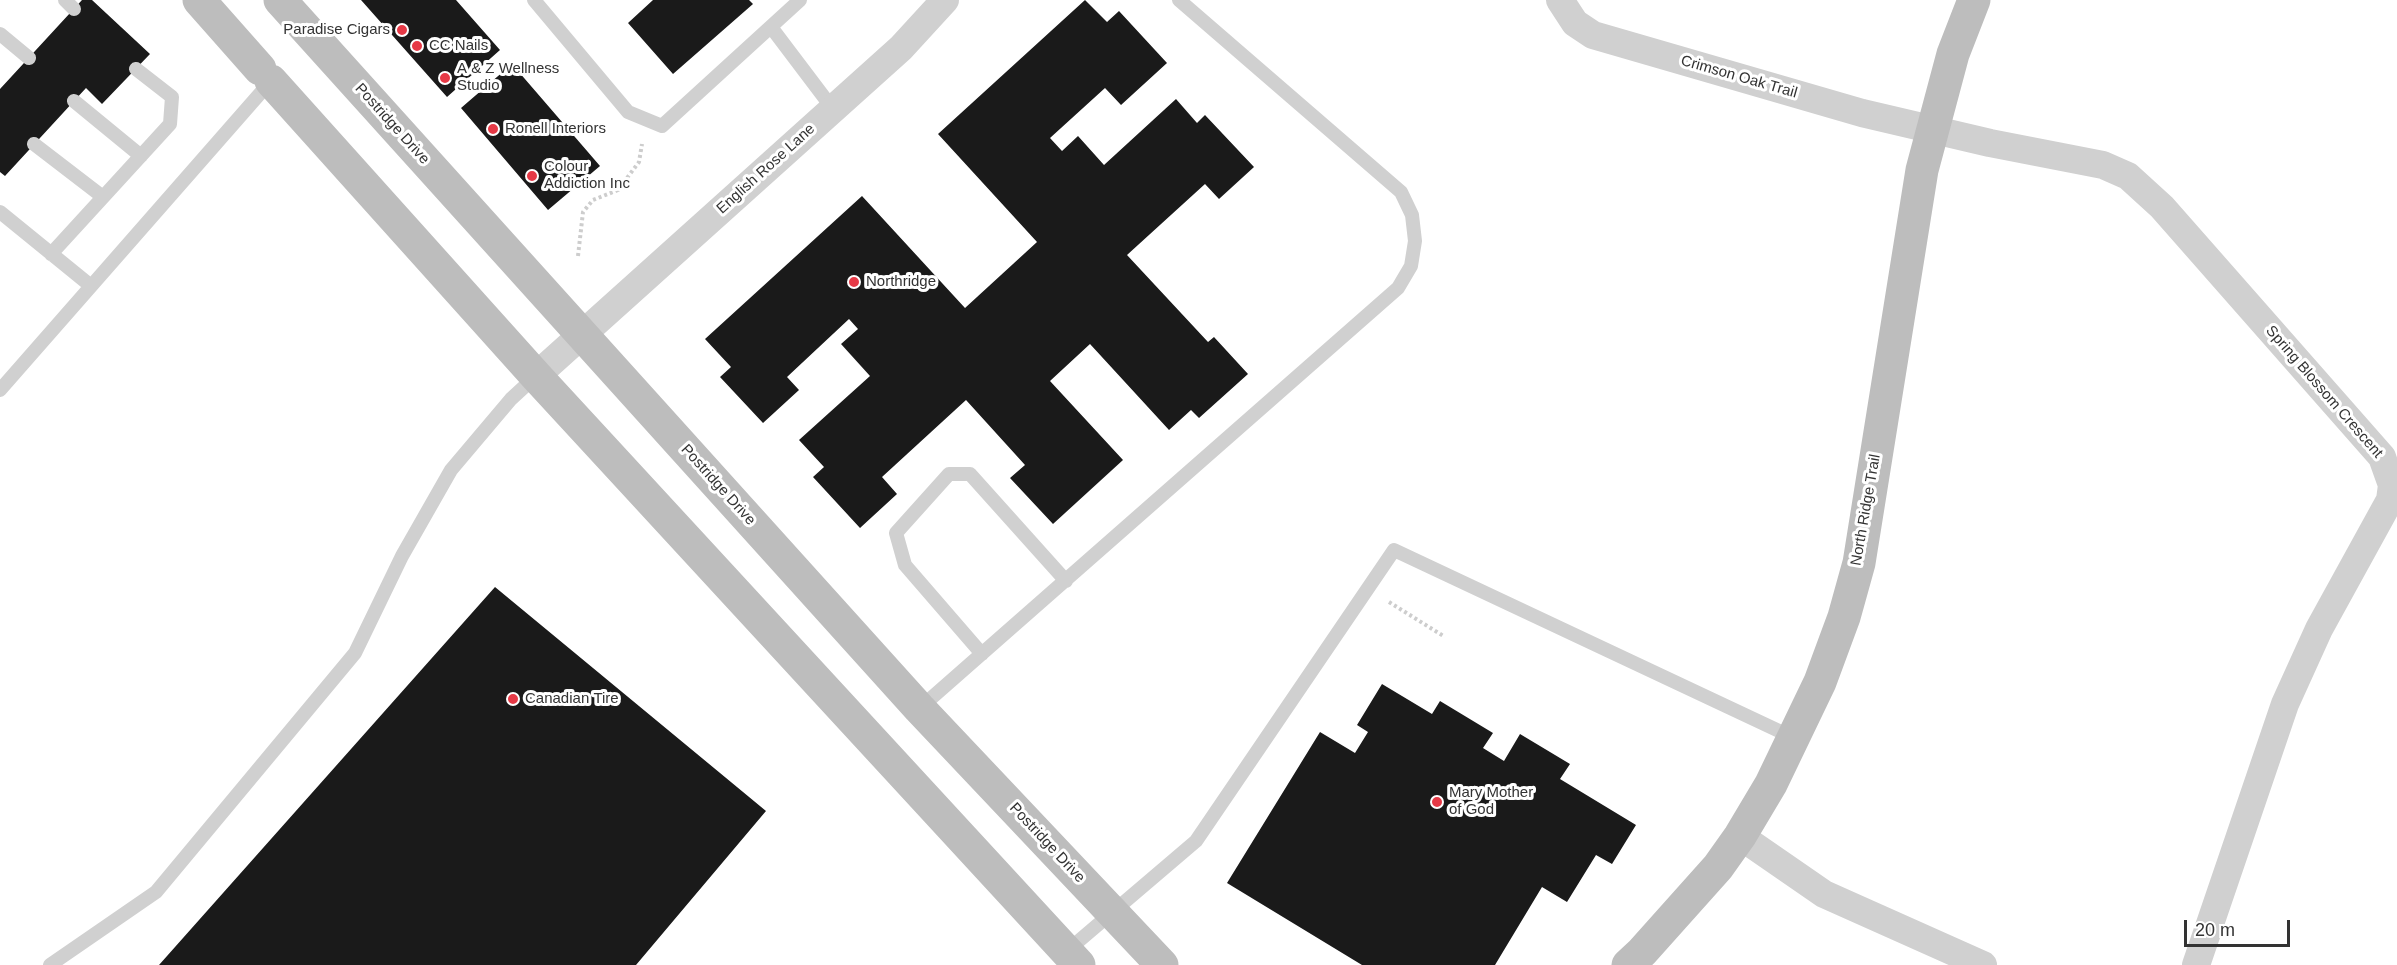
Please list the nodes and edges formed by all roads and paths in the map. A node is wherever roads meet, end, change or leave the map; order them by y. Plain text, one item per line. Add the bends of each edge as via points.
1 (199, 0) edge
2 (280, 0) edge
3 (534, 0) edge
4 (800, 0) edge
5 (945, 0) edge
6 (1179, 0) edge
7 (1560, 0) edge
8 (1974, 0) edge
9 (771, 27) junction
10 (0, 34) edge
11 (28, 58) dead end
12 (136, 69) dead end
13 (266, 75) junction
14 (74, 101) dead end
15 (833, 109) junction
16 (647, 120) junction
17 (1933, 130) junction
18 (34, 144) dead end
19 (141, 156) junction
20 (103, 197) junction
21 (0, 212) edge
22 (51, 254) junction
23 (578, 256) dead end
24 (91, 286) junction
25 (582, 334) junction
26 (536, 376) junction
27 (0, 390) edge
28 (1066, 580) junction
29 (1368, 589) junction
30 (1445, 637) dead end
31 (982, 654) junction
32 (920, 708) junction
33 (1794, 738) junction
34 (1740, 836) junction
35 (1112, 912) junction
36 (1073, 958) edge
37 (50, 965) edge
38 (1162, 965) edge
39 (1628, 965) edge
40 (1983, 965) edge
41 (2196, 965) edge

1 - 13 street
2 - 25 street, Postridge Drive
3 - 16 lane via 628,111
4 - 9 lane
5 - 15 street, English Rose Lane via 901,48
6 - 28 lane via 1401,192 1412,215 1416,241 1411,266 1398,288
7 - 17 street, Crimson Oak Trail via 1575,23 1593,35
8 - 17 street, North Ridge Trail via 1953,54
9 - 15 lane
9 - 16 lane via 662,126
10 - 11 lane
12 - 19 lane via 172,97 170,124
13 - 24 lane
13 - 26 street
14 - 19 lane
15 - 25 street, English Rose Lane
16 - 23 path via 639,162 618,190 593,200 582,212
17 - 33 street, North Ridge Trail via 1922,170 1858,563 1844,617
17 - 41 street, Spring Blossom Crescent via 2103,165 2128,176 2162,207 2382,457 2389,471 2390,500 2319,629 2285,704
18 - 20 lane
19 - 20 lane
20 - 22 lane
21 - 22 lane
22 - 24 lane
24 - 27 lane
25 - 26 street, English Rose Lane
25 - 32 street, Postridge Drive
26 - 36 street
26 - 37 lane via 510,399 451,470 402,556 355,653 156,892
28 - 31 lane
28 - 31 lane via 970,474 949,474 897,533 905,565
29 - 30 path
29 - 33 lane via 1394,550
29 - 35 lane via 1196,841
31 - 32 lane
32 - 35 street, Postridge Drive
33 - 34 street, North Ridge Trail
34 - 39 street, North Ridge Trail via 1718,867
34 - 40 street via 1824,894
35 - 36 lane
35 - 38 street, Postridge Drive

